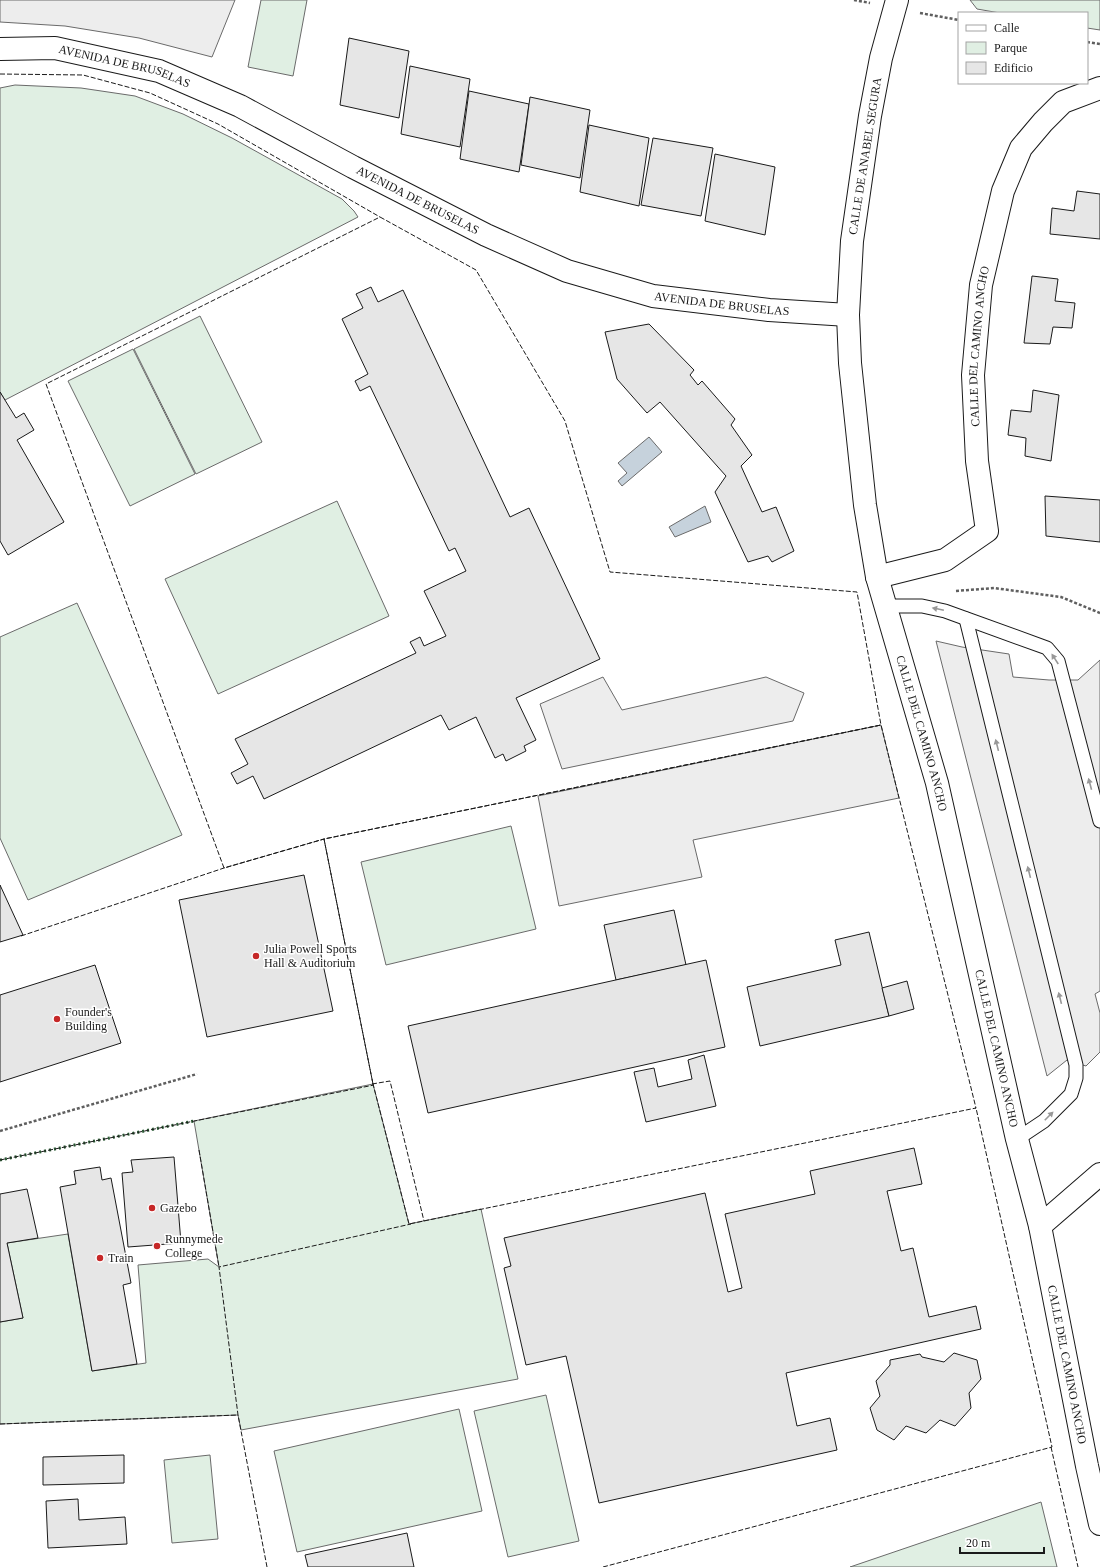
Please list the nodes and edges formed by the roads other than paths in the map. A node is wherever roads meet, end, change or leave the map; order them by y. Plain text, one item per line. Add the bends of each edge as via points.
1 (895, 4) edge
2 (0, 49) edge
3 (1100, 88) edge
4 (848, 315) junction
5 (877, 577) junction
6 (885, 606) junction
7 (966, 619) junction
8 (1100, 821) edge
9 (1017, 1139) junction
10 (1100, 1174) edge
11 (1040, 1226) junction
12 (1100, 1524) edge

1 - 4 street, CALLE DE ANABEL SEGURA via 881,58 869,124 852,241
2 - 4 street, AVENIDA DE BRUSELAS via 55,48 159,71 240,106 479,231 567,271 653,296 769,310
3 - 5 street, CALLE DEL CAMINO ANCHO via 1063,102 1043,122 1021,148 1003,192 981,285 973,375 977,461 987,531 945,560
4 - 5 street, CALLE DEL CAMINO ANCHO via 850,363 865,505
5 - 6 street, CALLE DEL CAMINO ANCHO
7 -> 6 lane via 922,606
6 - 9 street, CALLE DEL CAMINO ANCHO via 938,784
8 -> 7 lane via 1058,661 1047,648
9 -> 7 lane via 1044,1121 1071,1094 1076,1078 1076,1065
9 - 11 street, CALLE DEL CAMINO ANCHO
10 - 11 street
11 - 12 street, CALLE DEL CAMINO ANCHO

